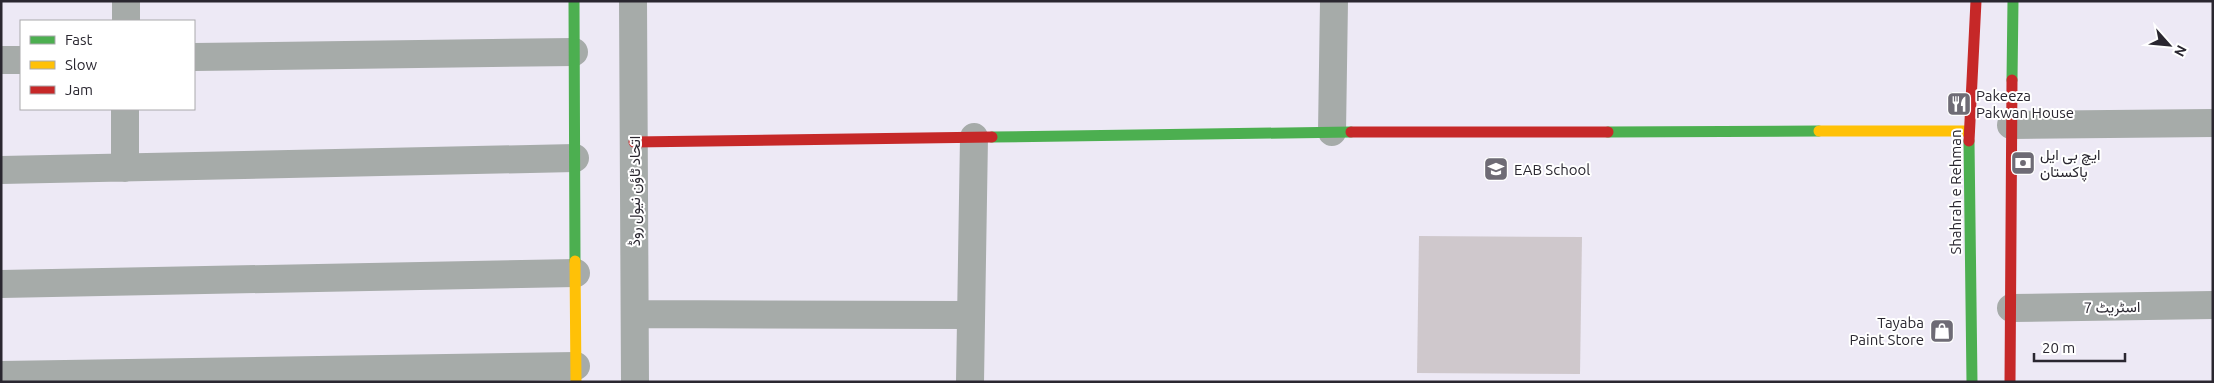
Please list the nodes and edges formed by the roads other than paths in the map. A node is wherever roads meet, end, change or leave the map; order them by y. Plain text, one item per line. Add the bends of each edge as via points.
1 (126, 1) edge
2 (574, 1) edge
3 (633, 1) edge
4 (1334, 1) edge
5 (1976, 1) edge
6 (2013, 1) edge
7 (126, 20) edge
8 (574, 52) junction
9 (195, 57) edge
10 (1, 60) edge
11 (20, 60) edge
12 (125, 110) edge
13 (2213, 123) edge
14 (2011, 125) junction
15 (1969, 131) junction
16 (1332, 132) junction
17 (974, 137) junction
18 (634, 142) junction
19 (575, 158) junction
20 (125, 168) junction
21 (1, 170) edge
22 (576, 272) junction
23 (1, 284) edge
24 (2213, 306) edge
25 (2011, 308) junction
26 (635, 314) junction
27 (971, 315) junction
28 (576, 374) edge
29 (1, 375) edge
30 (207, 377) edge
31 (635, 382) edge
32 (970, 382) edge
33 (1972, 382) edge
34 (2010, 382) edge

1 - 7 street
2 - 8 street
3 - 18 street, اتحاد ٹاؤن نیول روڈ
4 - 16 street
5 - 15 street, Shahrah e Rehman
6 - 14 street
8 - 9 street
8 - 19 street
10 - 11 street
12 - 20 street
13 - 14 street
14 - 25 street
15 - 16 street
15 - 33 street, Shahrah e Rehman
16 - 17 street
17 - 18 street
17 - 27 street
18 - 26 street, اتحاد ٹاؤن نیول روڈ
19 - 20 street
19 - 22 street
20 - 21 street
22 - 23 street
22 - 28 street
24 - 25 street, اسٹریٹ 7
25 - 34 street
26 - 27 street
26 - 31 street, اتحاد ٹاؤن نیول روڈ
27 - 32 street
28 - 30 street
29 - 30 street

